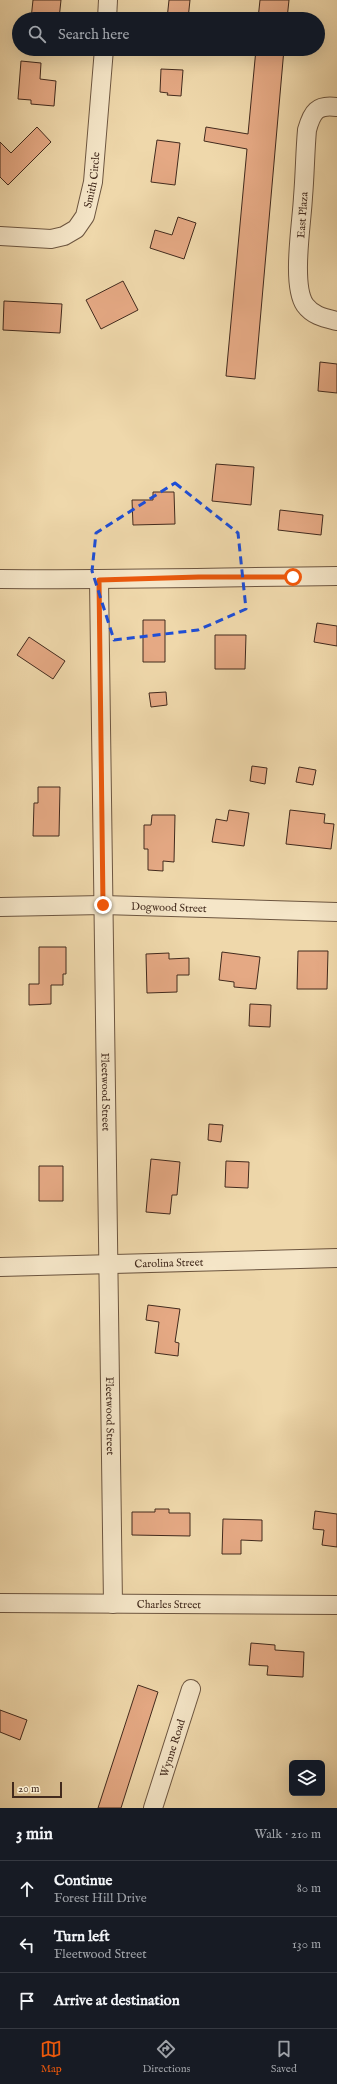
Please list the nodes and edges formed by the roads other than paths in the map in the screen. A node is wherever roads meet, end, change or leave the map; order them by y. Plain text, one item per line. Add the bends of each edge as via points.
1 (108, 0) edge
2 (107, 12) edge
3 (103, 56) edge
4 (337, 107) edge
5 (0, 236) edge
6 (337, 321) edge
7 (337, 576) edge
8 (0, 579) edge
9 (99, 580) junction
10 (103, 905) junction
11 (0, 907) edge
12 (337, 912) edge
13 (337, 1258) edge
14 (108, 1264) junction
15 (0, 1267) edge
16 (0, 1603) edge
17 (113, 1604) junction
18 (337, 1605) edge
19 (191, 1689) dead end
20 (153, 1808) edge

1 - 2 street
3 - 5 street, Smith Circle via 93,182 85,216 76,229 64,236 46,239
4 - 6 street, East Plaza via 327,106 315,112 307,130 299,271 301,298 305,306 321,318
7 - 9 street
8 - 9 street
9 - 10 street, Fleetwood Street
10 - 11 street, Dogwood Street
10 - 12 street, Dogwood Street
10 - 14 street, Fleetwood Street
13 - 14 street, Carolina Street
14 - 15 street, Carolina Street
14 - 17 street, Fleetwood Street
16 - 17 street, Charles Street
17 - 18 street, Charles Street
19 - 20 street, Wynne Road

